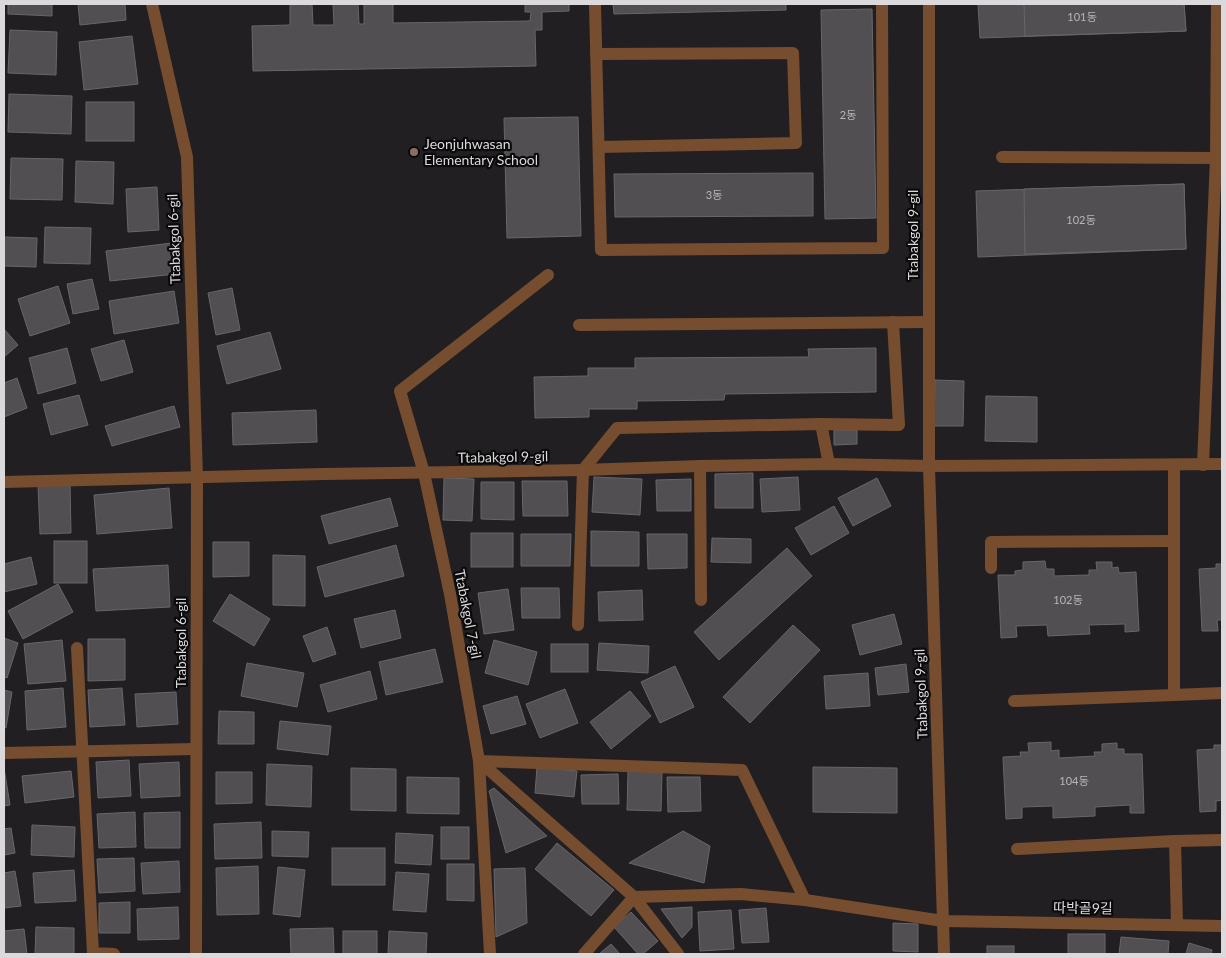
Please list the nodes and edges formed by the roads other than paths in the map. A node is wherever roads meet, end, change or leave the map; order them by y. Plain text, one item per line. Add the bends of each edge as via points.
1 (152, 4) edge
2 (595, 4) edge
3 (882, 4) edge
4 (929, 4) edge
5 (1217, 4) edge
6 (596, 54) junction
7 (599, 146) junction
8 (1002, 157) dead end
9 (1216, 158) junction
10 (548, 274) dead end
11 (893, 322) junction
12 (928, 322) junction
13 (579, 325) dead end
14 (822, 424) junction
15 (829, 464) junction
16 (1222, 464) edge
17 (1174, 465) junction
18 (1203, 465) junction
19 (700, 466) junction
20 (929, 466) junction
21 (583, 470) junction
22 (424, 473) junction
23 (197, 478) junction
24 (4, 482) edge
25 (1174, 541) junction
26 (991, 568) dead end
27 (701, 600) dead end
28 (578, 625) dead end
29 (77, 648) dead end
30 (1222, 693) edge
31 (1174, 695) junction
32 (1014, 701) dead end
33 (195, 749) junction
34 (82, 751) junction
35 (4, 753) edge
36 (480, 761) junction
37 (1222, 840) edge
38 (1175, 841) junction
39 (1018, 849) dead end
40 (634, 897) junction
41 (805, 900) junction
42 (943, 921) junction
43 (1177, 925) junction
44 (1222, 926) edge
45 (114, 954) edge
46 (196, 954) edge
47 (490, 954) edge
48 (584, 954) edge
49 (678, 954) edge
50 (944, 954) edge

1 - 23 street, Ttabakgol 6-gil via 187,157
2 - 6 street
3 - 7 street via 884,248 601,250
4 - 12 street, Ttabakgol 9-gil
5 - 9 street
6 - 7 street
6 - 7 street via 793,53 796,143
8 - 9 street
9 - 18 street
10 - 22 street, Ttabakgol 7-gil via 400,391
11 - 12 street
11 - 13 street
11 - 14 street via 899,425
12 - 20 street, Ttabakgol 9-gil
14 - 15 street
14 - 21 street via 616,428
15 - 19 street, Ttabakgol 9-gil
15 - 20 street, Ttabakgol 9-gil
16 - 18 street
17 - 18 street
17 - 20 street
17 - 25 street
19 - 21 street, Ttabakgol 9-gil
19 - 27 street
20 - 42 street, Ttabakgol 9-gil
21 - 22 street, Ttabakgol 9-gil
21 - 28 street
22 - 23 street
22 - 36 street, Ttabakgol 7-gil
23 - 24 street
23 - 33 street, Ttabakgol 6-gil
25 - 26 street via 991,542
25 - 31 street
29 - 34 street
30 - 31 street
31 - 32 street
33 - 34 street
33 - 46 street, Ttabakgol 6-gil
34 - 35 street
34 - 45 street via 93,953
36 - 40 street
36 - 41 street via 742,770
36 - 47 street, Ttabakgol 7-gil
37 - 38 street
38 - 39 street
38 - 43 street
40 - 41 street via 742,894
40 - 48 street
40 - 49 street
41 - 42 street
42 - 43 street, 따박골9길
42 - 50 street, Ttabakgol 9-gil
43 - 44 street, 따박골9길

